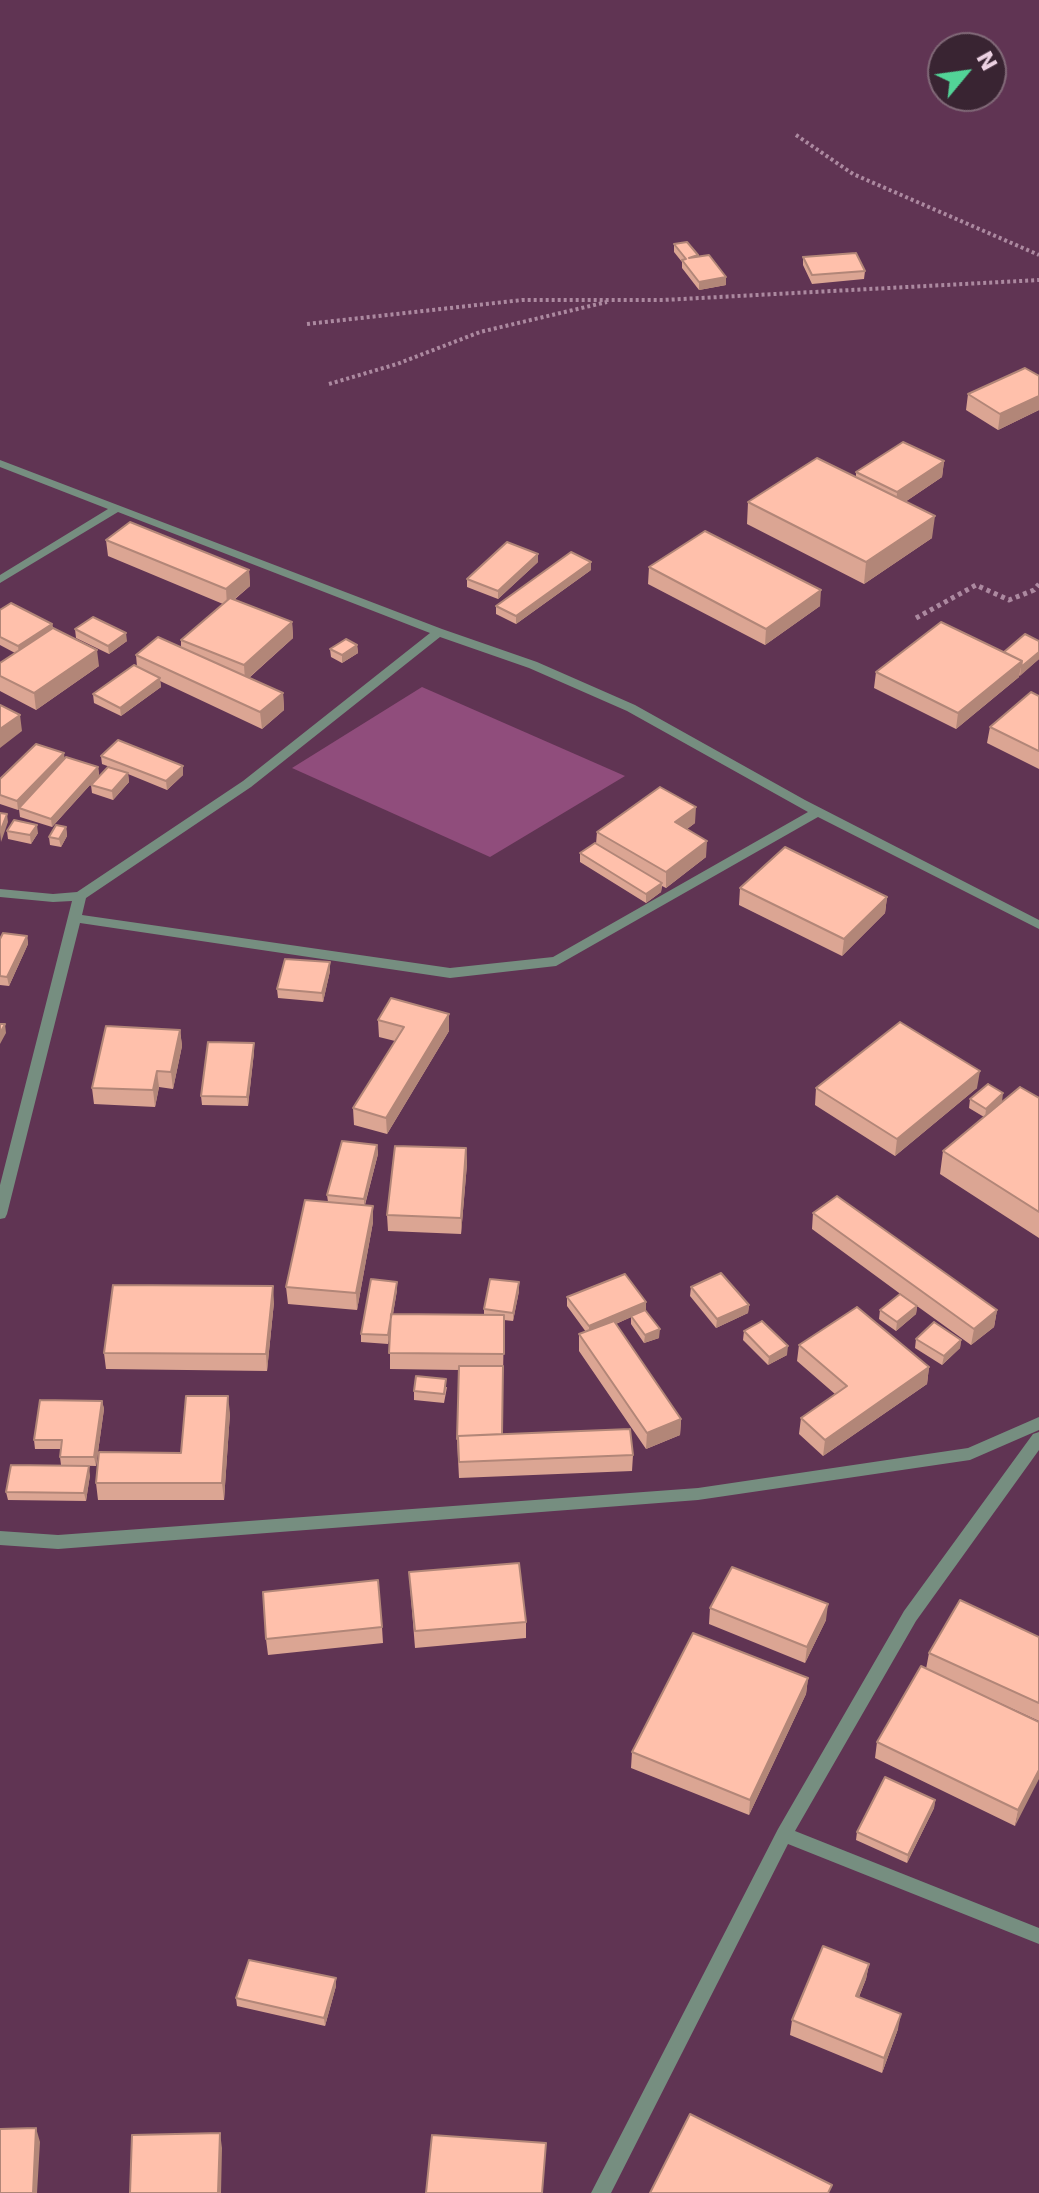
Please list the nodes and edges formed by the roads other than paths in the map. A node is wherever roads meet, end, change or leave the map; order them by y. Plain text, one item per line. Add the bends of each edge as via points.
1 (0, 463) edge
2 (115, 509) junction
3 (0, 580) edge
4 (438, 632) junction
5 (818, 812) junction
6 (0, 893) edge
7 (80, 896) junction
8 (74, 918) junction
9 (1039, 925) edge
10 (8, 1150) edge
11 (0, 1214) edge
12 (1039, 1423) edge
13 (1039, 1438) edge
14 (0, 1538) edge
15 (784, 1834) junction
16 (1039, 1936) edge
17 (601, 2193) edge

1 - 2 street
2 - 3 street
2 - 4 street
4 - 5 street via 533,665 631,708
4 - 7 street via 247,784
5 - 8 street via 556,961 450,973
5 - 9 street
6 - 7 street
7 - 8 street
8 - 10 street
10 - 11 street
12 - 14 street via 970,1454 698,1494 58,1542
13 - 15 street via 910,1616
15 - 16 street
15 - 17 street

